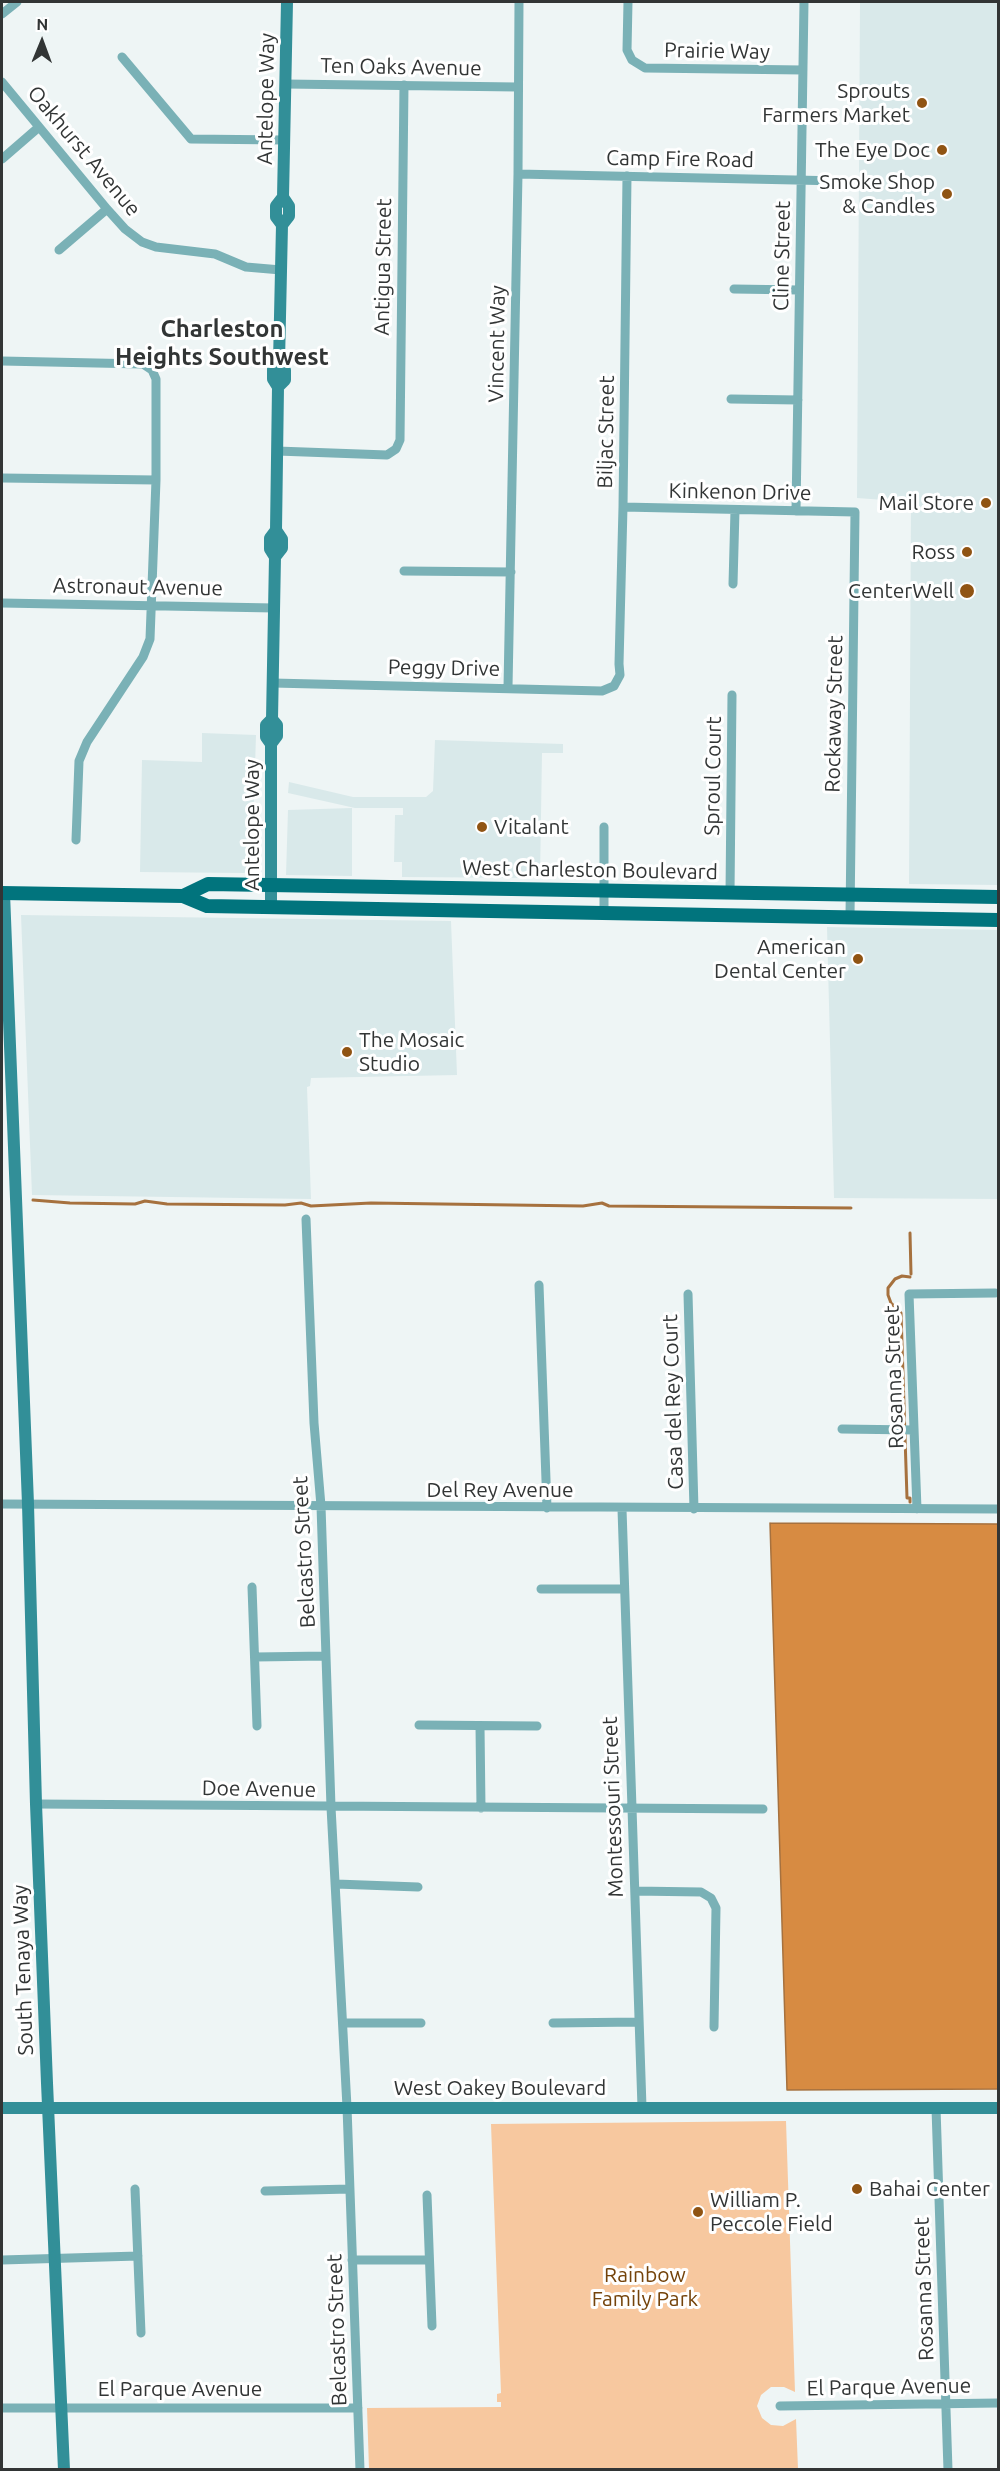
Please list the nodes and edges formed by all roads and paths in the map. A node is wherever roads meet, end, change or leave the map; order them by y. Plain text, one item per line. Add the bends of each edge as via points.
1 (287, 2) edge
2 (519, 2) edge
3 (628, 2) edge
4 (804, 2) edge
5 (13, 3) edge
6 (2, 15) edge
7 (122, 57) dead end
8 (803, 70) junction
9 (2, 82) edge
10 (285, 84) junction
11 (404, 85) junction
12 (517, 87) junction
13 (39, 127) junction
14 (284, 140) junction
15 (2, 159) edge
16 (518, 174) junction
17 (627, 176) junction
18 (801, 180) junction
19 (842, 181) dead end
20 (107, 209) junction
21 (59, 250) dead end
22 (281, 270) junction
23 (734, 289) dead end
24 (799, 290) junction
25 (2, 361) edge
26 (731, 399) dead end
27 (798, 400) junction
28 (277, 451) junction
29 (2, 478) edge
30 (156, 480) junction
31 (623, 507) junction
32 (735, 510) junction
33 (796, 511) junction
34 (855, 512) joint
35 (404, 571) dead end
36 (511, 572) junction
37 (733, 584) dead end
38 (2, 603) edge
39 (150, 604) junction
40 (274, 608) junction
41 (273, 683) junction
42 (614, 686) joint
43 (508, 687) junction
44 (732, 694) dead end
45 (604, 827) dead end
46 (76, 840) dead end
47 (272, 885) junction
48 (603, 891) junction
49 (3, 893) edge
50 (730, 893) junction
51 (850, 895) junction
52 (183, 896) junction
53 (999, 897) edge
54 (272, 907) junction
55 (604, 912) junction
56 (849, 916) junction
57 (999, 920) edge
58 (306, 1219) dead end
59 (539, 1285) dead end
60 (994, 1293) dead end
61 (688, 1294) dead end
62 (842, 1429) dead end
63 (914, 1430) junction
64 (2, 1504) edge
65 (28, 1504) junction
66 (321, 1506) junction
67 (547, 1508) junction
68 (622, 1509) junction
69 (694, 1509) junction
70 (917, 1509) junction
71 (999, 1509) edge
72 (252, 1587) dead end
73 (541, 1589) dead end
74 (623, 1589) junction
75 (326, 1656) junction
76 (255, 1657) junction
77 (419, 1725) dead end
78 (256, 1726) dead end
79 (480, 1726) junction
80 (537, 1726) dead end
81 (36, 1804) junction
82 (332, 1808) junction
83 (481, 1808) junction
84 (630, 1808) junction
85 (763, 1809) dead end
86 (336, 1884) junction
87 (418, 1887) dead end
88 (635, 1891) junction
89 (639, 2022) junction
90 (343, 2023) junction
91 (421, 2023) dead end
92 (554, 2023) dead end
93 (714, 2027) dead end
94 (347, 2107) junction
95 (642, 2107) junction
96 (2, 2108) edge
97 (48, 2108) junction
98 (936, 2108) junction
99 (999, 2108) edge
100 (135, 2189) dead end
101 (350, 2189) junction
102 (265, 2191) dead end
103 (427, 2195) dead end
104 (138, 2256) junction
105 (2, 2260) edge
106 (55, 2260) junction
107 (352, 2260) junction
108 (429, 2260) junction
109 (432, 2326) dead end
110 (141, 2333) dead end
111 (999, 2403) edge
112 (945, 2404) junction
113 (780, 2406) dead end
114 (60, 2407) junction
115 (2, 2408) edge
116 (357, 2408) junction
117 (64, 2469) edge
118 (360, 2469) edge
119 (948, 2469) edge

1 - 10 street, Antelope Way
2 - 12 street, Vincent Way
3 - 8 street, Prairie Way via 627,50 632,60 645,68
4 - 8 street, Cline Street
5 - 6 street
7 - 14 street via 191,139
8 - 18 street, Cline Street
9 - 13 street, Oakhurst Avenue
10 - 11 street, Ten Oaks Avenue
10 - 14 street, Antelope Way
11 - 12 street, Ten Oaks Avenue
11 - 28 street, Antigua Street via 400,440 387,455
12 - 16 street, Vincent Way
13 - 15 street
13 - 20 street, Oakhurst Avenue
14 - 22 street, Antelope Way via 283,197 276,206 276,216 282,225
16 - 17 street, Camp Fire Road
16 - 36 street, Vincent Way
17 - 18 street, Camp Fire Road
17 - 31 street, Biljac Street
18 - 19 street, Camp Fire Road
18 - 24 street, Cline Street
20 - 21 street
20 - 22 street, Oakhurst Avenue via 125,229 156,247 215,254 246,267
22 - 28 street, Antelope Way via 279,362 285,370 285,380 278,387
23 - 24 street
24 - 27 street, Cline Street
25 - 30 street via 143,364 152,370 158,392
26 - 27 street
27 - 33 street, Cline Street
28 - 40 street, Antelope Way via 276,530 282,539 282,549 275,557
29 - 30 street
30 - 39 street
31 - 32 street, Kinkenon Drive
31 - 42 street, Biljac Street via 620,675
32 - 33 street, Kinkenon Drive
32 - 37 street
33 - 34 street, Kinkenon Drive
34 - 51 street, Rockaway Street
35 - 36 street
36 - 43 street, Vincent Way
38 - 39 street, Astronaut Avenue
39 - 40 street, Astronaut Avenue
39 - 46 street via 150,639 143,657 78,760
40 - 41 street, Antelope Way
41 - 43 street, Peggy Drive
41 - 47 street, Antelope Way via 272,718 266,725 266,737 271,744
42 - 43 street, Peggy Drive via 602,691
44 - 50 street, Sproul Court
45 - 48 street
47 - 48 main road, West Charleston Boulevard
47 - 52 main road, West Charleston Boulevard via 208,884
47 - 54 street, Antelope Way
48 - 50 main road, West Charleston Boulevard
48 - 55 street
49 - 52 main road, West Charleston Boulevard
49 - 65 street, South Tenaya Way
50 - 51 main road, West Charleston Boulevard
51 - 53 main road, West Charleston Boulevard
51 - 56 street, Rockaway Street
52 - 54 main road, West Charleston Boulevard via 207,906
54 - 55 main road, West Charleston Boulevard
55 - 56 main road, West Charleston Boulevard
56 - 57 main road, West Charleston Boulevard
58 - 66 street, Belcastro Street
59 - 67 street
60 - 63 street, Rosanna Street via 909,1294
61 - 69 street, Casa del Rey Court
62 - 63 street
63 - 70 street, Rosanna Street
64 - 65 street, Del Rey Avenue
65 - 66 street, Del Rey Avenue
65 - 81 street, South Tenaya Way
66 - 67 street, Del Rey Avenue
66 - 75 street, Belcastro Street
67 - 68 street, Del Rey Avenue
68 - 69 street, Del Rey Avenue
68 - 74 street, Montessouri Street
69 - 70 street, Del Rey Avenue
70 - 71 street, Del Rey Avenue
72 - 76 street
73 - 74 street
74 - 84 street, Montessouri Street
75 - 76 street
75 - 82 street, Belcastro Street
76 - 78 street
77 - 79 street
79 - 80 street
79 - 83 street
81 - 82 street, Doe Avenue
81 - 97 street, South Tenaya Way
82 - 83 street, Doe Avenue
82 - 86 street, Belcastro Street
83 - 84 street, Doe Avenue
84 - 85 street, Doe Avenue
84 - 88 street, Montessouri Street
86 - 87 street
86 - 90 street, Belcastro Street
88 - 89 street, Montessouri Street
88 - 93 street via 701,1892 711,1898 716,1908
89 - 92 street
89 - 95 street, Montessouri Street
90 - 91 street
90 - 94 street, Belcastro Street
94 - 95 street, West Oakey Boulevard
94 - 97 street, West Oakey Boulevard
94 - 101 street, Belcastro Street
95 - 98 street, West Oakey Boulevard
96 - 97 street, West Oakey Boulevard
97 - 106 street, South Tenaya Way
98 - 99 street, West Oakey Boulevard
98 - 112 street, Rosanna Street
100 - 104 street
101 - 102 street
101 - 107 street, Belcastro Street
103 - 108 street
104 - 106 street
104 - 110 street
105 - 106 street
106 - 114 street, South Tenaya Way
107 - 108 street
107 - 116 street, Belcastro Street
108 - 109 street
111 - 112 street, El Parque Avenue
112 - 113 street, El Parque Avenue
112 - 119 street, Rosanna Street
114 - 115 street, El Parque Avenue
114 - 116 street, El Parque Avenue
114 - 117 street, South Tenaya Way
116 - 118 street, Belcastro Street

